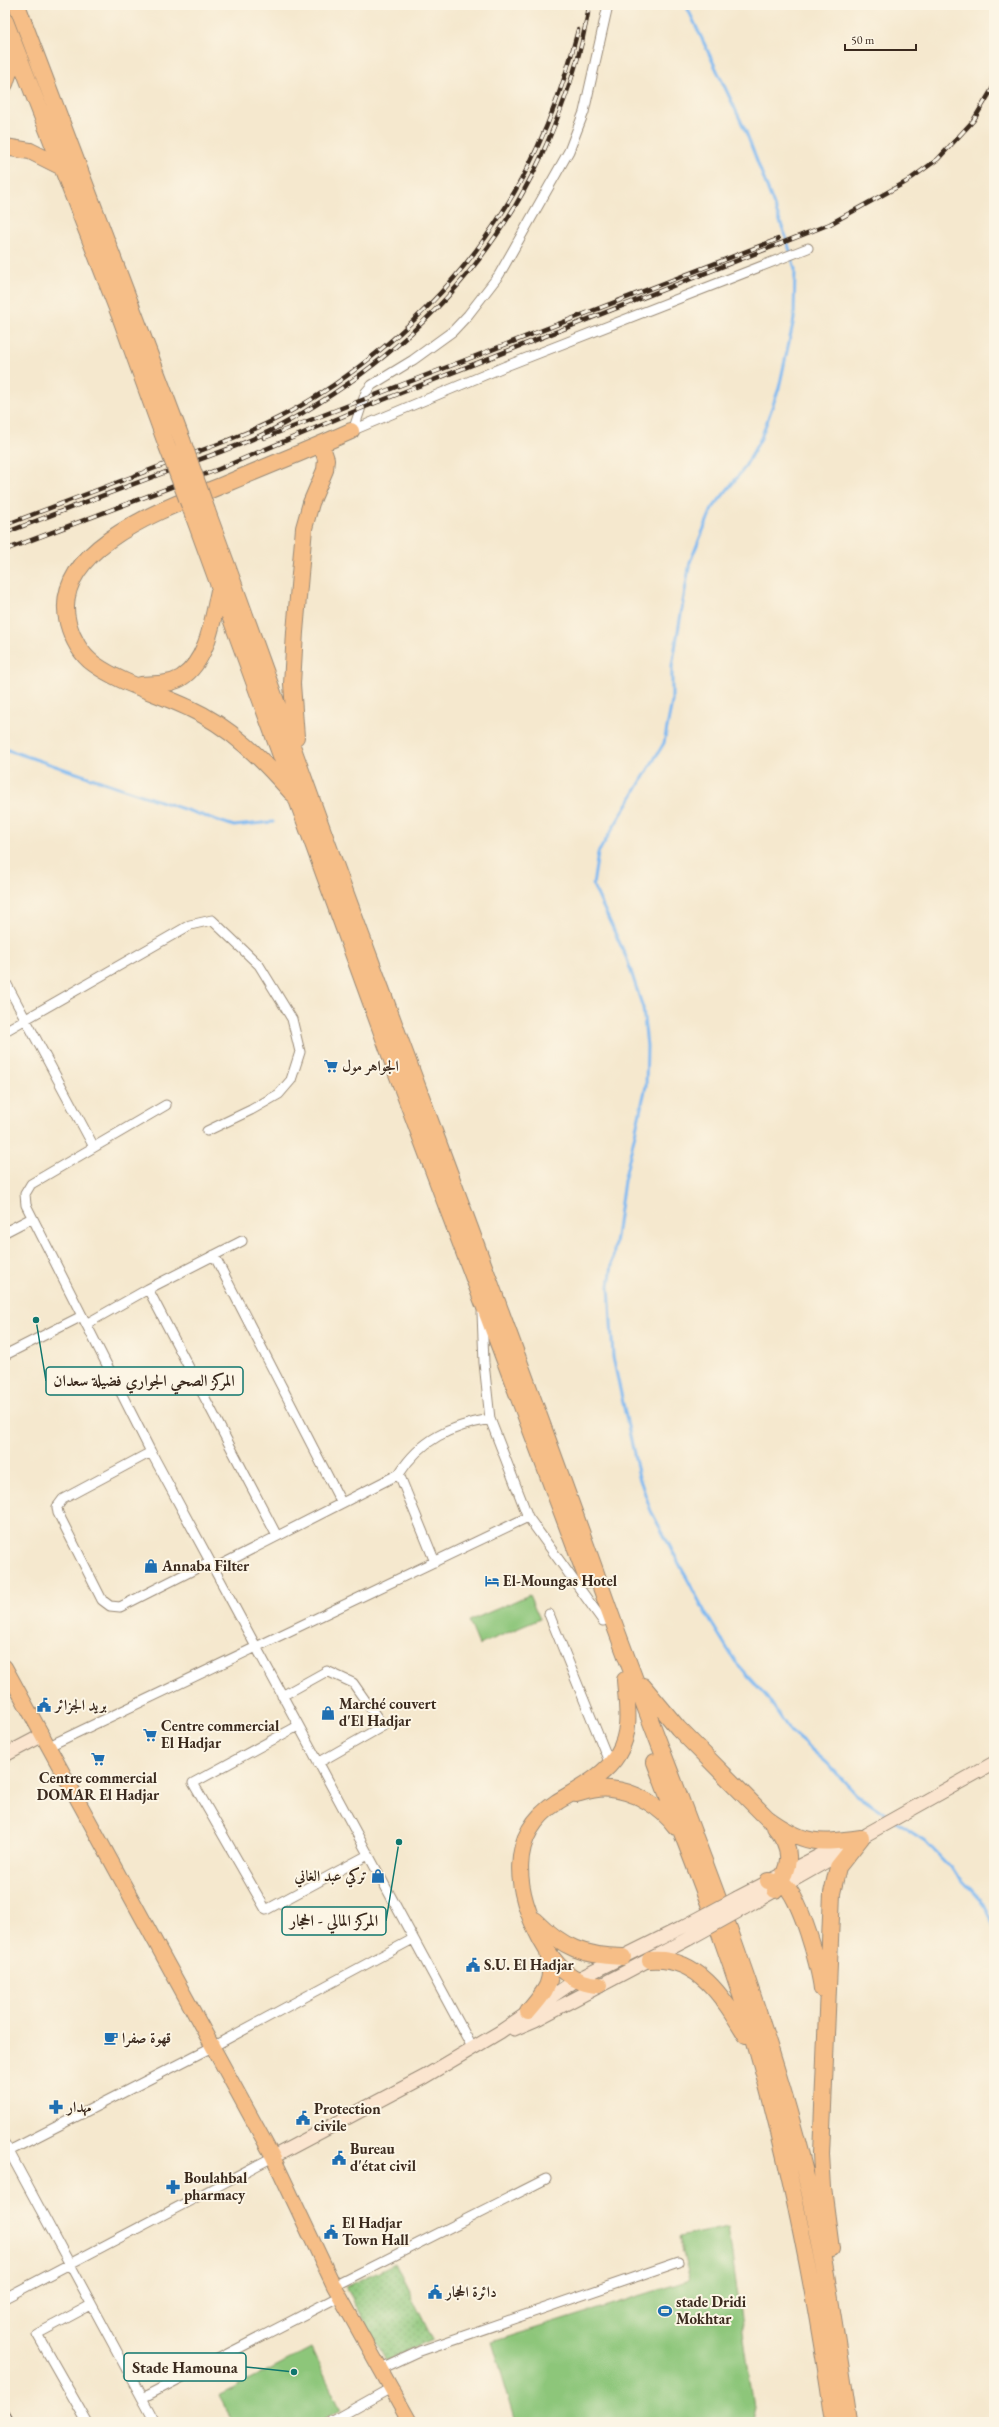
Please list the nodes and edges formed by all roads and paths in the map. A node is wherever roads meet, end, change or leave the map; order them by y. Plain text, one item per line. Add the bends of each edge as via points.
1 (608, 5) edge
2 (19, 9) edge
3 (5, 20) edge
4 (13, 42) junction
5 (5, 84) edge
6 (5, 147) edge
7 (64, 168) junction
8 (808, 248) dead end
9 (351, 431) junction
10 (321, 444) junction
11 (201, 514) junction
12 (220, 586) junction
13 (138, 686) junction
14 (298, 759) junction
15 (298, 800) junction
16 (5, 981) edge
17 (26, 1021) junction
18 (5, 1031) edge
19 (166, 1105) dead end
20 (207, 1131) dead end
21 (94, 1147) junction
22 (32, 1218) junction
23 (5, 1232) edge
24 (242, 1241) dead end
25 (214, 1255) junction
26 (148, 1289) junction
27 (481, 1293) junction
28 (84, 1320) junction
29 (5, 1354) edge
30 (490, 1419) junction
31 (151, 1452) junction
32 (399, 1474) junction
33 (341, 1502) junction
34 (528, 1517) junction
35 (277, 1536) junction
36 (435, 1562) junction
37 (211, 1565) junction
38 (549, 1614) dead end
39 (603, 1622) junction
40 (256, 1648) junction
41 (5, 1667) edge
42 (627, 1672) junction
43 (282, 1696) junction
44 (298, 1726) junction
45 (46, 1741) junction
46 (5, 1755) edge
47 (318, 1763) junction
48 (994, 1763) edge
49 (610, 1764) junction
50 (567, 1797) junction
51 (767, 1818) junction
52 (682, 1834) junction
53 (864, 1836) junction
54 (368, 1855) junction
55 (779, 1882) junction
56 (530, 1915) junction
57 (688, 1932) junction
58 (413, 1939) junction
59 (548, 1953) junction
60 (623, 1957) junction
61 (650, 1960) junction
62 (576, 1980) junction
63 (599, 1985) junction
64 (528, 2012) junction
65 (500, 2032) junction
66 (825, 2037) junction
67 (212, 2047) junction
68 (472, 2047) junction
69 (758, 2053) junction
70 (7, 2148) edge
71 (273, 2157) junction
72 (546, 2179) dead end
73 (679, 2262) dead end
74 (69, 2264) junction
75 (337, 2291) junction
76 (5, 2298) edge
77 (91, 2305) junction
78 (836, 2334) junction
79 (381, 2369) junction
80 (391, 2388) junction
81 (142, 2398) junction
82 (86, 2422) edge
83 (155, 2422) edge
84 (330, 2422) edge
85 (410, 2422) edge
86 (834, 2422) edge
87 (849, 2422) edge

1 - 9 street via 584,112 569,151 499,275 453,330 366,392
2 - 11 highway, bridge via 182,440
3 - 4 highway
4 - 5 highway via 13,60
4 - 7 highway
6 - 7 highway via 30,151
7 - 11 highway, bridge via 167,446
8 - 9 street via 506,366
9 - 10 highway
10 - 13 highway via 134,523 84,562 70,584 64,608 71,633 80,650 93,664
10 - 14 highway via 326,459 325,470 304,528 294,632 292,684
11 - 12 highway
11 - 14 highway
12 - 13 highway via 203,650 192,666 181,678 165,684
12 - 15 highway
13 - 15 highway via 190,708 222,726 272,771
14 - 42 highway
15 - 27 highway via 397,1074
16 - 17 street
17 - 18 street
17 - 20 street via 184,929 212,920 259,965 292,1019 300,1052 291,1080 279,1094
17 - 21 street
19 - 21 street
21 - 22 street via 31,1184 25,1200
22 - 23 street
22 - 28 street
24 - 25 street
25 - 26 street
25 - 33 street
26 - 28 street
26 - 35 street
27 - 30 street
27 - 39 highway
28 - 29 street
28 - 31 street
30 - 32 street via 437,1435 409,1458
30 - 34 street
31 - 37 street
31 - 37 street via 58,1504 58,1513 102,1600 110,1606 120,1607
32 - 33 street
32 - 36 street
33 - 35 street
34 - 36 street
34 - 39 street
35 - 37 street
36 - 40 street
37 - 40 street
38 - 49 street
39 - 42 highway
40 - 43 street
40 - 45 street
41 - 45 main road
42 - 49 highway via 628,1729 621,1749
42 - 51 highway via 646,1690 666,1716
42 - 52 highway
42 - 78 highway via 725,1913 769,2046 806,2175
43 - 44 street
43 - 47 street via 327,1670 353,1683 383,1726
44 - 47 street
44 - 54 street via 193,1783 266,1910
45 - 46 main road
45 - 67 main road
47 - 54 street
48 - 53 main road
49 - 50 highway via 602,1773
50 - 52 highway via 610,1788 627,1793 651,1803 668,1816
50 - 56 highway via 540,1818 523,1848 519,1882
51 - 53 highway via 783,1830 810,1841 828,1842
51 - 55 highway via 788,1850
52 - 69 highway
53 - 55 main road via 836,1846
53 - 66 highway via 842,1860 833,1886
54 - 58 street
55 - 57 main road, bridge
55 - 66 highway via 799,1910 819,1966
56 - 59 highway
56 - 60 highway via 566,1946 594,1955
57 - 60 main road
57 - 61 main road
58 - 67 street
58 - 68 street
59 - 62 highway via 558,1966
59 - 64 highway via 551,1969 549,1983
60 - 62 main road
61 - 63 main road
61 - 69 highway via 681,1964 700,1974 717,1990 731,2009
62 - 63 highway
62 - 64 main road
63 - 65 main road via 535,2020
64 - 65 main road
65 - 68 main road
66 - 78 highway via 821,2154 837,2302
67 - 70 street
67 - 71 main road
68 - 71 main road via 424,2077
69 - 86 highway via 793,2187 816,2304
70 - 74 street
71 - 74 street
71 - 75 main road
72 - 75 street
73 - 79 street via 420,2351
74 - 76 street
74 - 77 street
75 - 79 main road
75 - 81 street
77 - 81 street
77 - 82 street via 37,2334
78 - 87 highway
79 - 80 main road
80 - 84 street
80 - 85 main road
81 - 83 street

